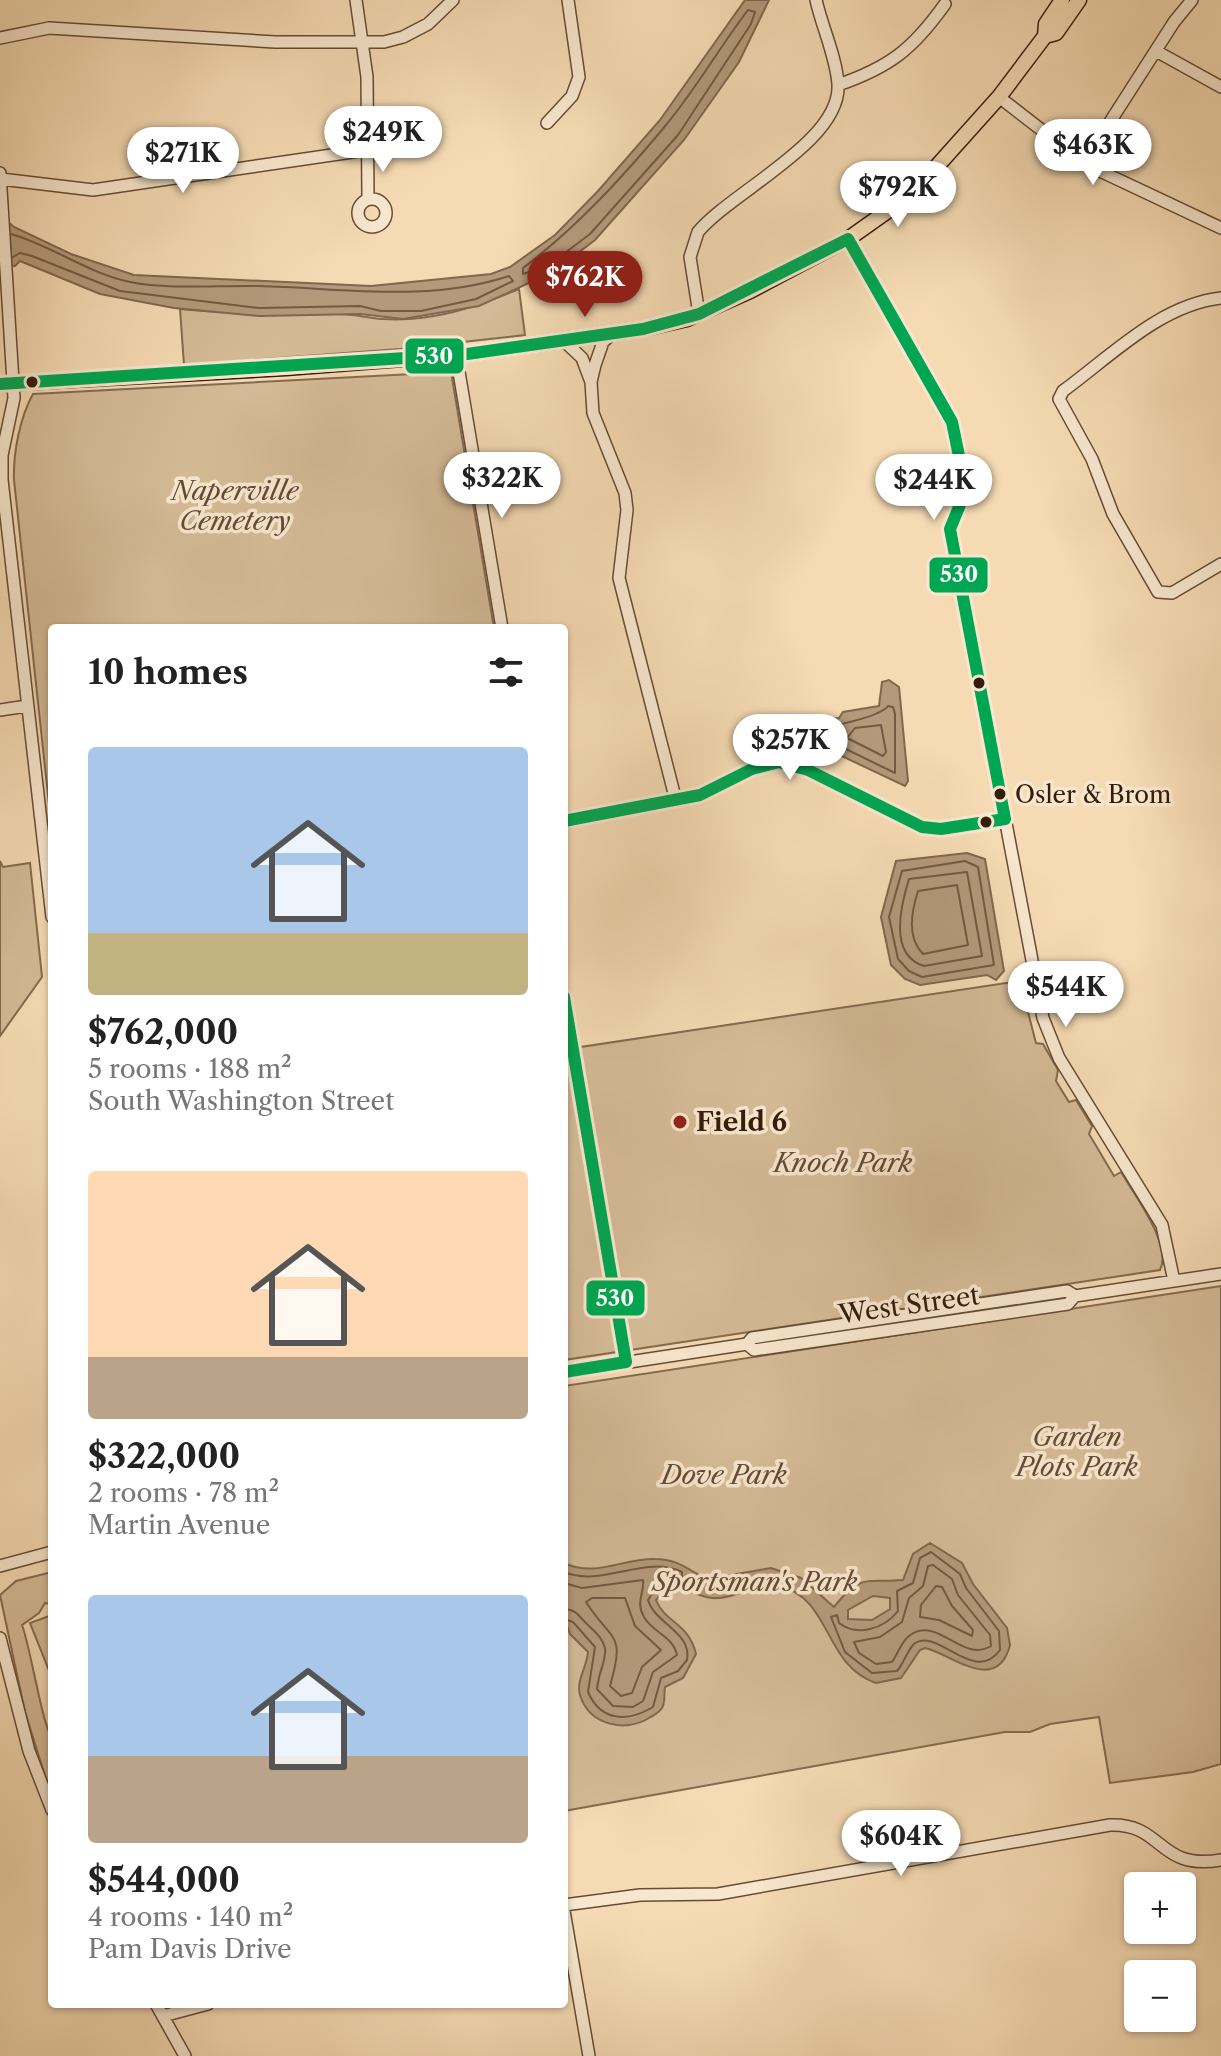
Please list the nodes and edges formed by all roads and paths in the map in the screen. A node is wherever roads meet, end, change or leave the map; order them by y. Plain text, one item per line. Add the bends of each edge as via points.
1 (356, 0) edge
2 (453, 0) edge
3 (568, 0) edge
4 (816, 0) edge
5 (1062, 0) edge
6 (1079, 0) edge
7 (1192, 0) edge
8 (945, 4) dead end
9 (1045, 36) junction
10 (0, 38) edge
11 (363, 43) junction
12 (1156, 51) junction
13 (838, 85) junction
14 (1221, 87) edge
15 (999, 97) junction
16 (547, 123) dead end
17 (366, 150) junction
18 (1085, 161) junction
19 (0, 173) edge
20 (1, 179) edge
21 (368, 199) dead end
22 (1221, 228) edge
23 (848, 239) junction
24 (1221, 298) edge
25 (699, 314) junction
26 (612, 334) junction
27 (564, 341) junction
28 (456, 354) junction
29 (591, 382) junction
30 (7, 384) edge
31 (3, 510) edge
32 (1221, 564) edge
33 (501, 624) edge
34 (27, 706) junction
35 (0, 710) edge
36 (676, 801) junction
37 (1005, 819) junction
38 (568, 820) edge
39 (48, 883) edge
40 (568, 1021) edge
41 (1221, 1274) edge
42 (1174, 1281) junction
43 (626, 1362) junction
44 (568, 1371) edge
45 (48, 1553) edge
46 (0, 1566) edge
47 (0, 1638) edge
48 (48, 1799) edge
49 (1221, 1860) edge
50 (568, 1907) edge
51 (568, 1932) edge
52 (158, 2008) edge
53 (193, 2008) edge
54 (163, 2016) junction
55 (185, 2056) edge
56 (589, 2056) edge

1 - 11 street
2 - 11 street via 411,34
3 - 16 street via 579,77 572,96
4 - 13 street
5 - 9 main road via 1046,24
6 - 9 main road via 1056,33
7 - 12 street
8 - 13 street via 907,52
9 - 15 main road
10 - 11 street via 71,28
11 - 17 street
12 - 14 street
12 - 18 street
13 - 25 street via 820,130 698,232 690,257
15 - 18 street
15 - 23 main road via 913,193
17 - 20 street via 93,190
17 - 21 street
18 - 22 street
19 - 20 street
20 - 30 street
23 - 25 main road
23 - 37 street via 952,422 966,490 950,529
24 - 32 street via 1169,314 1059,399 1149,582 1162,594 1172,593
25 - 26 main road
26 - 27 main road
26 - 29 street via 600,350
27 - 28 main road
27 - 29 street via 582,358
28 - 30 main road
28 - 33 street
29 - 36 street via 596,425 626,498 619,578
30 - 31 street via 14,400 2,455
31 - 34 street
34 - 35 street
34 - 39 street
36 - 37 street via 779,762 808,770 922,827
36 - 38 street
37 - 42 street via 1043,1018 1059,1058 1162,1225
40 - 43 street
41 - 42 street, West Street
42 - 43 street, West Street via 1075,1296 1067,1291
43 - 44 street, West Street
45 - 46 street
47 - 48 street via 22,1728
49 - 50 street via 1192,1863 1137,1827 1110,1825 718,1894 640,1895
51 - 56 street
52 - 54 street
53 - 54 street
54 - 55 street

